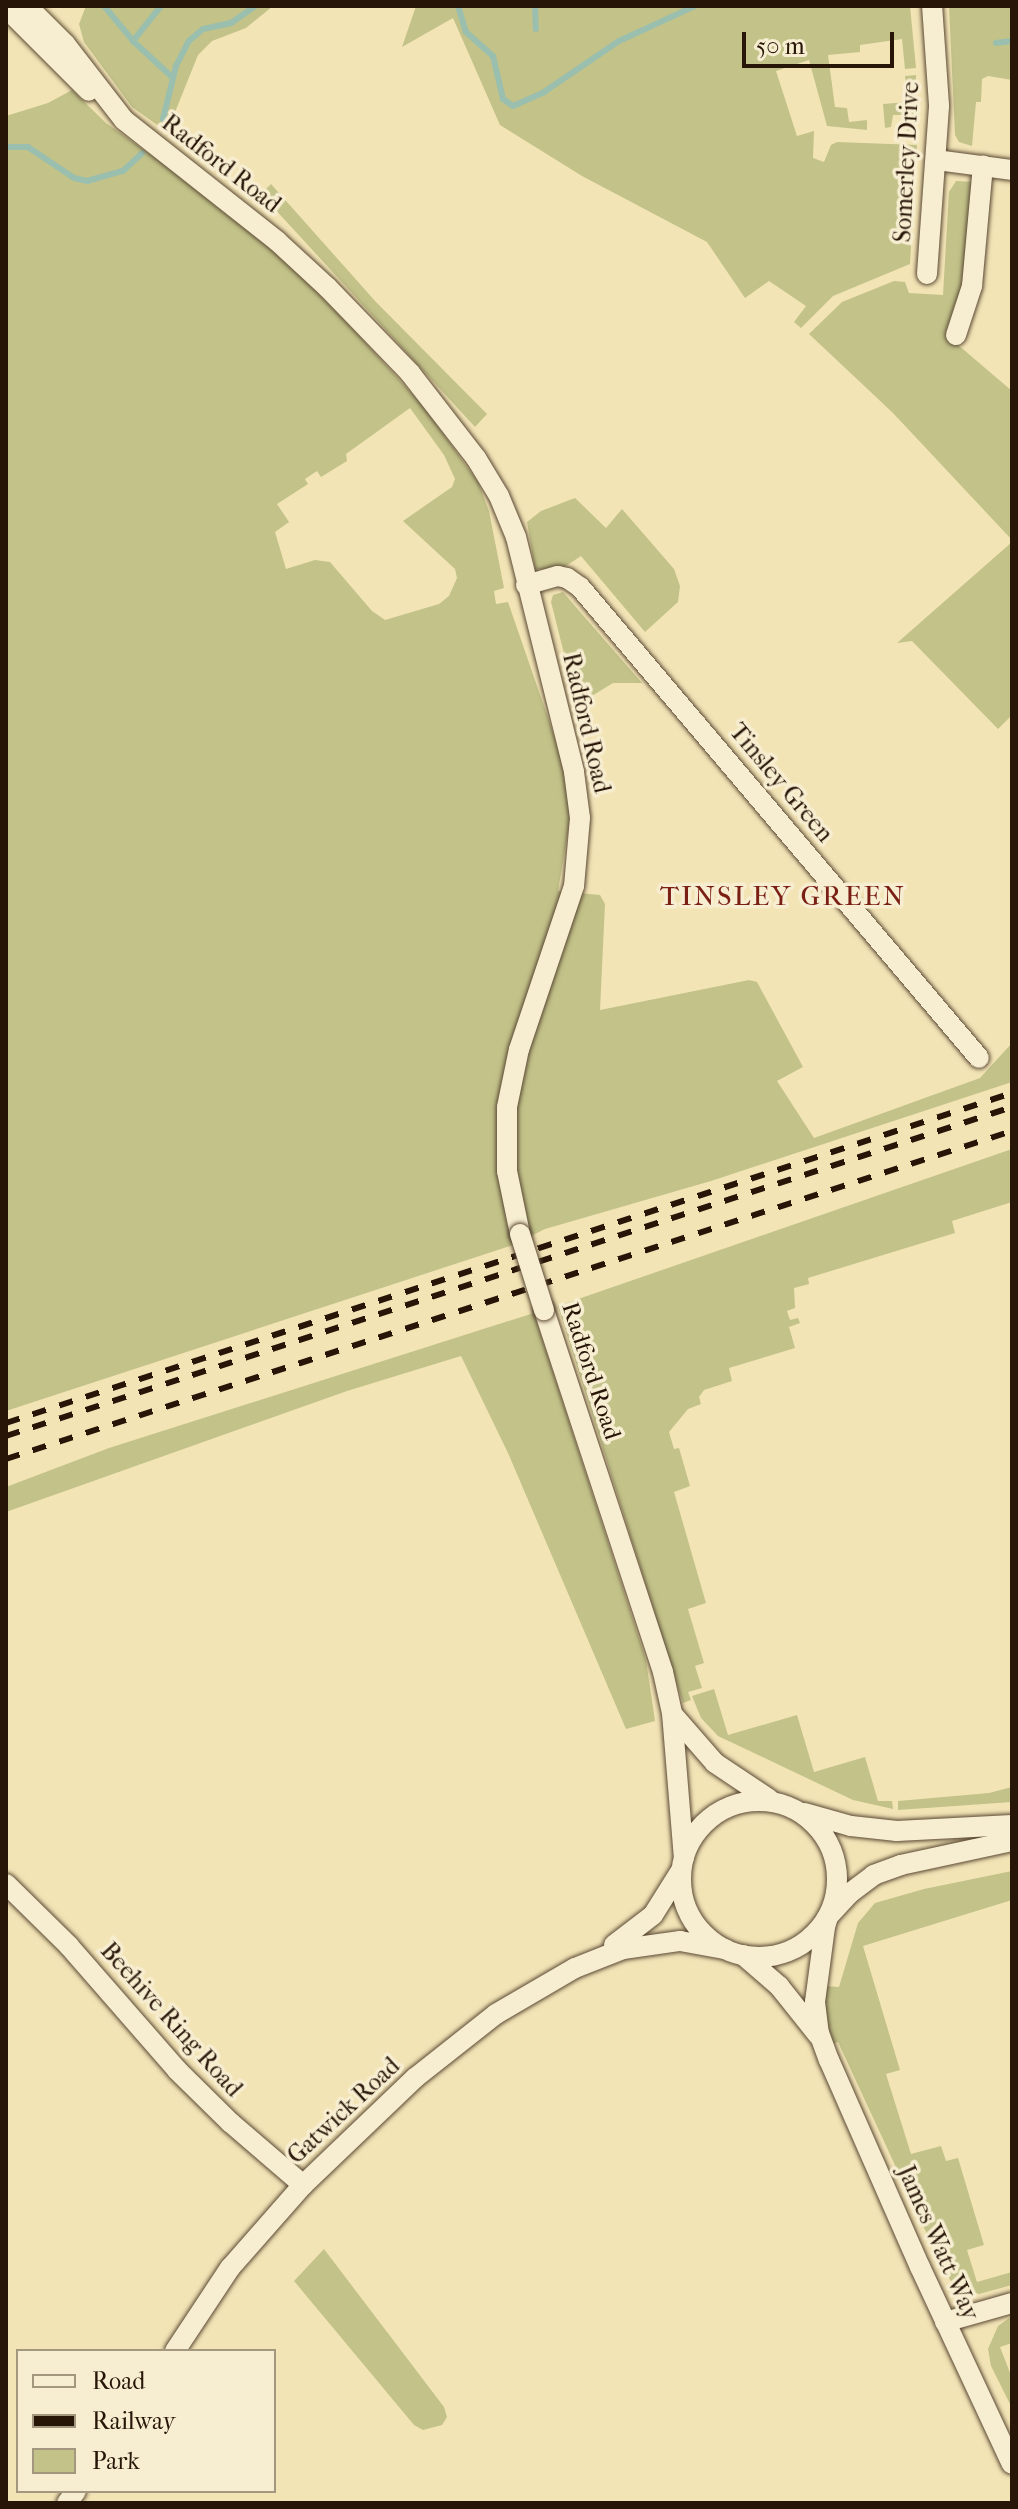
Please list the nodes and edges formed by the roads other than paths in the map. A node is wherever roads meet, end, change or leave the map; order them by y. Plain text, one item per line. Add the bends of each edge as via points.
1 (932, 6) edge
2 (22, 10) edge
3 (45, 22) edge
4 (936, 160) junction
5 (983, 165) junction
6 (1012, 170) edge
7 (927, 274) dead end
8 (956, 335) dead end
9 (526, 585) junction
10 (979, 1058) dead end
11 (672, 1713) junction
12 (788, 1808) junction
13 (1012, 1825) edge
14 (1012, 1841) edge
15 (683, 1862) junction
16 (6, 1884) edge
17 (828, 1917) junction
18 (734, 1952) junction
19 (594, 1958) junction
20 (822, 2042) junction
21 (303, 2185) junction
22 (1012, 2303) edge
23 (945, 2322) junction
24 (176, 2349) edge
25 (1012, 2464) edge

1 - 4 street, Somerley Drive via 940,86
2 - 3 street, Radford Road
3 - 9 street, Radford Road via 117,113 277,241 410,373 499,496 516,537
4 - 5 street
4 - 7 street, Somerley Drive
5 - 6 street
5 - 8 street via 972,286
9 - 10 street, Tinsley Green via 558,576 580,587
9 - 11 street, Radford Road, bridge via 572,761 580,818 574,886 508,1095 506,1155 520,1234 661,1664
11 - 12 street, Radford Road via 723,1770
11 - 15 street, Radford Road
12 - 13 street via 851,1826 897,1831
12 - 15 street via 751,1801 723,1810 702,1827
12 - 17 street via 817,1827 834,1857 837,1885
14 - 17 street via 878,1873
15 - 18 street via 682,1890 690,1915 704,1935
15 - 19 street, Gatwick Road via 653,1915
16 - 21 street, Beehive Ring Road via 69,1946 188,2081
17 - 18 street via 794,1949 772,1956
17 - 20 street, James Watt Way via 815,1992
18 - 19 street, Gatwick Road via 662,1941
18 - 20 street, James Watt Way via 779,1986
19 - 21 street, Gatwick Road via 476,2030 415,2078
20 - 23 street, James Watt Way
21 - 24 street, Gatwick Road via 230,2268
22 - 23 street
23 - 25 street, James Watt Way

